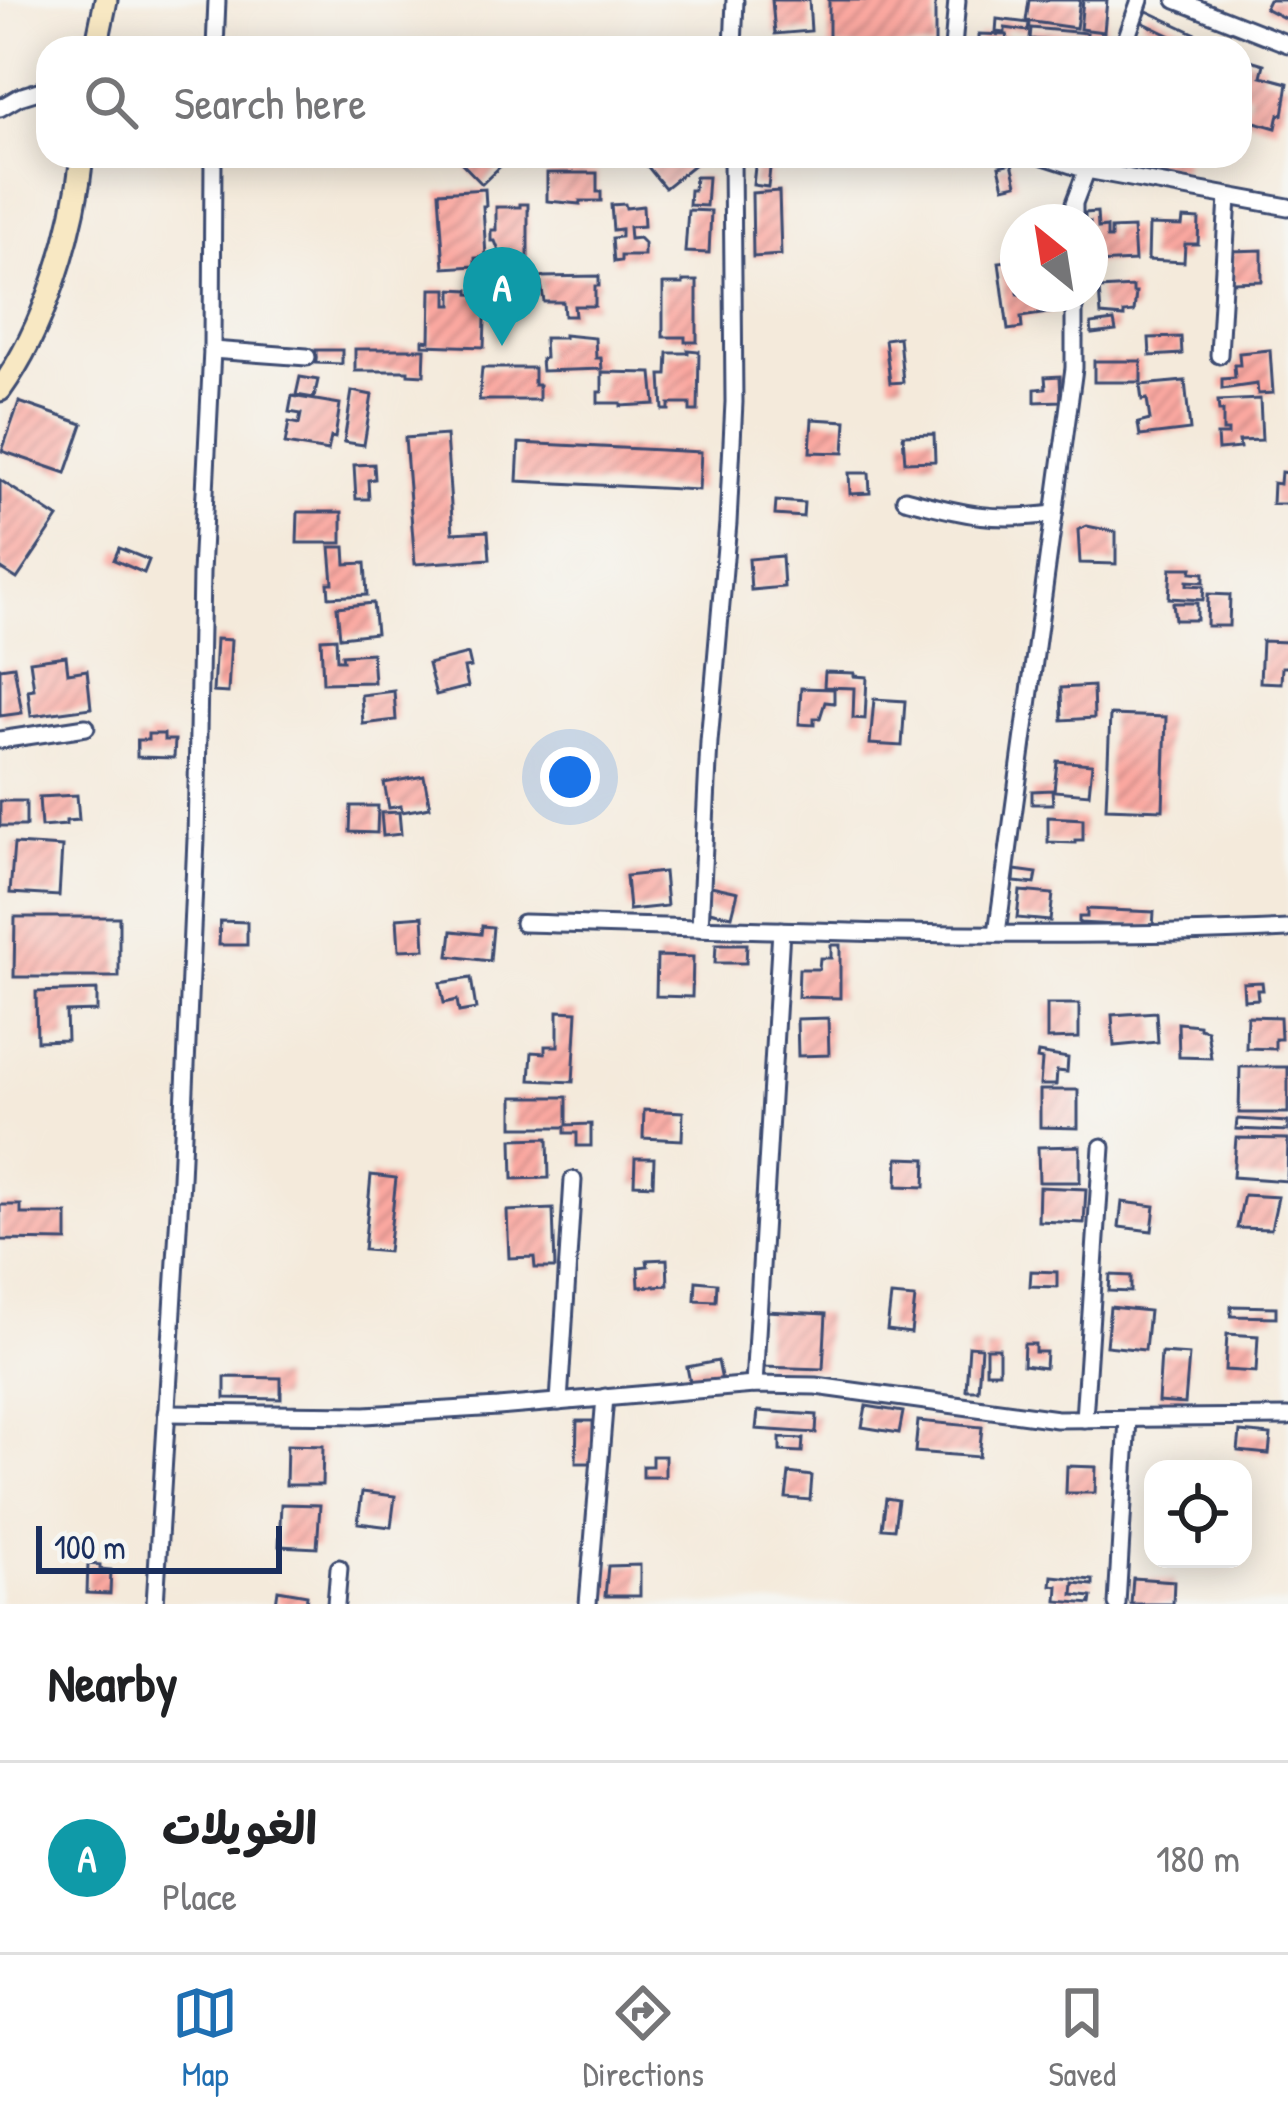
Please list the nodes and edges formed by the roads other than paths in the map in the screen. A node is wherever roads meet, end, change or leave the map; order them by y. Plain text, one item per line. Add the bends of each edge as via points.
1 (217, 0) edge
2 (735, 0) edge
3 (956, 0) edge
4 (1140, 0) edge
5 (1176, 0) edge
6 (102, 5) edge
7 (98, 36) edge
8 (216, 36) edge
9 (734, 36) edge
10 (954, 36) edge
11 (1127, 36) edge
12 (1288, 44) edge
13 (36, 92) edge
14 (0, 108) edge
15 (80, 168) edge
16 (213, 168) edge
17 (732, 168) edge
18 (1087, 168) edge
19 (1110, 168) edge
20 (1228, 196) junction
21 (1074, 204) edge
22 (1288, 207) edge
23 (1074, 312) edge
24 (212, 350) junction
25 (1220, 355) dead end
26 (307, 357) dead end
27 (0, 390) edge
28 (904, 499) dead end
29 (1054, 514) junction
30 (86, 727) dead end
31 (0, 740) edge
32 (523, 923) dead end
33 (700, 928) junction
34 (1288, 929) edge
35 (781, 930) junction
36 (997, 933) junction
37 (1102, 1147) dead end
38 (573, 1180) dead end
39 (754, 1384) junction
40 (605, 1396) junction
41 (559, 1402) junction
42 (166, 1413) junction
43 (1288, 1417) edge
44 (1084, 1419) junction
45 (1128, 1419) junction
46 (339, 1568) dead end
47 (155, 1604) edge
48 (336, 1604) edge
49 (588, 1604) edge
50 (1117, 1604) edge

1 - 8 street
2 - 9 street
3 - 10 street
4 - 11 street
5 - 12 street
6 - 7 street
13 - 14 street
15 - 27 street via 47,299
16 - 24 street
17 - 33 street via 734,402
18 - 21 street
19 - 20 street
20 - 22 street
20 - 25 street
23 - 29 street
24 - 26 street
24 - 42 street
28 - 29 street via 971,516
29 - 36 street
30 - 31 street
32 - 33 street
33 - 35 street
34 - 36 street
35 - 36 street
35 - 39 street
37 - 44 street
38 - 41 street
39 - 40 street
39 - 44 street
40 - 41 street
40 - 49 street
41 - 42 street via 365,1415
42 - 47 street
43 - 45 street
44 - 45 street
45 - 50 street
46 - 48 street

